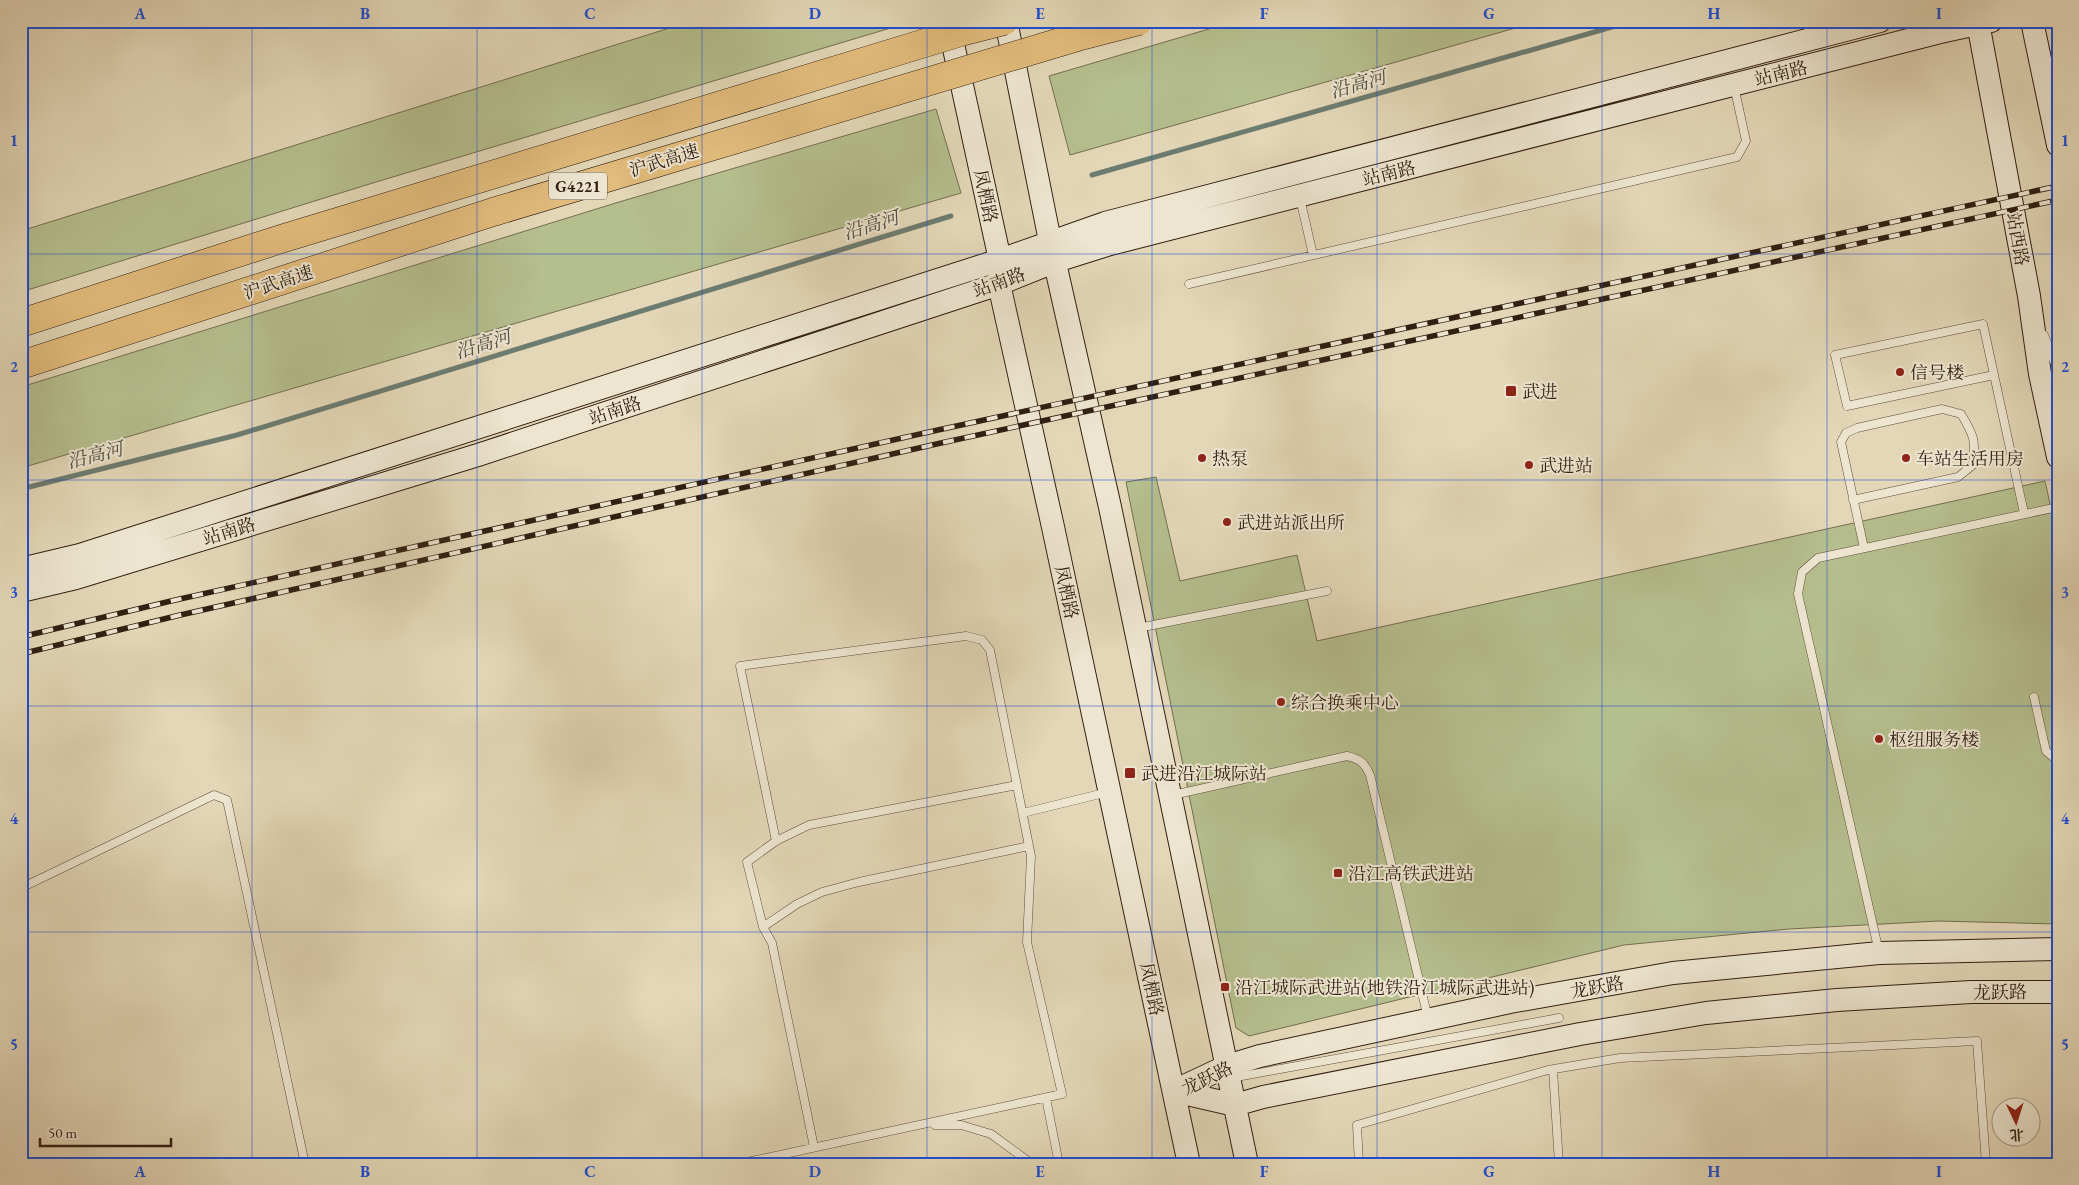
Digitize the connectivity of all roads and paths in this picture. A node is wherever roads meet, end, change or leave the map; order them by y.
1 (948, 21) edge
2 (1005, 21) edge
3 (1138, 21) edge
4 (1880, 21) edge
5 (2032, 21) edge
6 (1983, 22) edge
7 (1734, 85) junction
8 (2058, 144) edge
9 (1299, 196) junction
10 (1053, 251) junction
11 (1313, 255) junction
12 (1000, 260) junction
13 (999, 284) junction
14 (1189, 284) dead end
15 (2029, 296) junction
16 (21, 323) edge
17 (21, 365) edge
18 (2058, 372) edge
19 (1994, 375) junction
20 (2058, 457) edge
21 (1853, 500) junction
22 (2058, 507) edge
23 (2024, 513) junction
24 (1864, 548) junction
25 (21, 568) edge
26 (21, 591) edge
27 (1327, 591) dead end
28 (1135, 629) junction
29 (2034, 698) dead end
30 (2058, 761) edge
31 (1017, 785) junction
32 (1110, 792) junction
33 (1169, 796) junction
34 (1022, 813) junction
35 (776, 841) junction
36 (1029, 846) junction
37 (21, 888) edge
38 (763, 927) junction
39 (2058, 949) edge
40 (1879, 953) junction
41 (2058, 992) edge
42 (1559, 1018) dead end
43 (1429, 1020) junction
44 (1554, 1070) junction
45 (1221, 1077) junction
46 (1174, 1091) junction
47 (1046, 1098) junction
48 (1234, 1105) junction
49 (922, 1124) junction
50 (814, 1148) junction
51 (305, 1164) edge
52 (738, 1164) edge
53 (1032, 1164) edge
54 (1059, 1164) edge
55 (1189, 1164) edge
56 (1247, 1164) edge
57 (1359, 1164) edge
58 (1559, 1164) edge
59 (1986, 1164) edge

1 - 12 street, 凤栖路
2 - 10 street
2 - 16 highway, 沪武高速 / G4221, bridge
3 - 17 highway, 沪武高速 / G4221, bridge
4 - 10 street, 站南路
5 - 8 street
6 - 7 street, 站南路
6 - 15 street, 站西路
7 - 9 street, 站南路
7 - 11 lane
9 - 10 street, 站南路
9 - 11 lane
10 - 12 street, 站南路
10 - 13 street, 站南路
10 - 28 street
11 - 14 lane
12 - 13 street, 凤栖路
12 - 25 street, 站南路
13 - 26 street, 站南路
13 - 32 street, 凤栖路
15 - 18 lane
15 - 20 street, 站西路
19 - 19 lane
19 - 23 lane
21 - 21 lane
21 - 24 lane
22 - 23 lane
23 - 24 lane
24 - 40 lane
27 - 28 lane
28 - 33 street
29 - 30 lane
31 - 34 lane
31 - 35 lane
31 - 35 lane
32 - 34 lane
32 - 46 street, 凤栖路
33 - 43 lane
33 - 45 street
34 - 36 lane
35 - 38 lane
36 - 38 lane
36 - 47 lane
37 - 51 lane
38 - 50 lane
39 - 40 street, 龙跃路
40 - 43 street, 龙跃路
41 - 48 street, 龙跃路
42 - 45 lane
43 - 45 street, 龙跃路
44 - 57 lane
44 - 58 lane
44 - 59 lane
45 - 46 street, 龙跃路
45 - 48 street
46 - 48 street, 龙跃路
46 - 55 street, 凤栖路
47 - 49 lane
47 - 54 lane
48 - 56 street
49 - 50 lane
49 - 53 lane
50 - 52 lane

